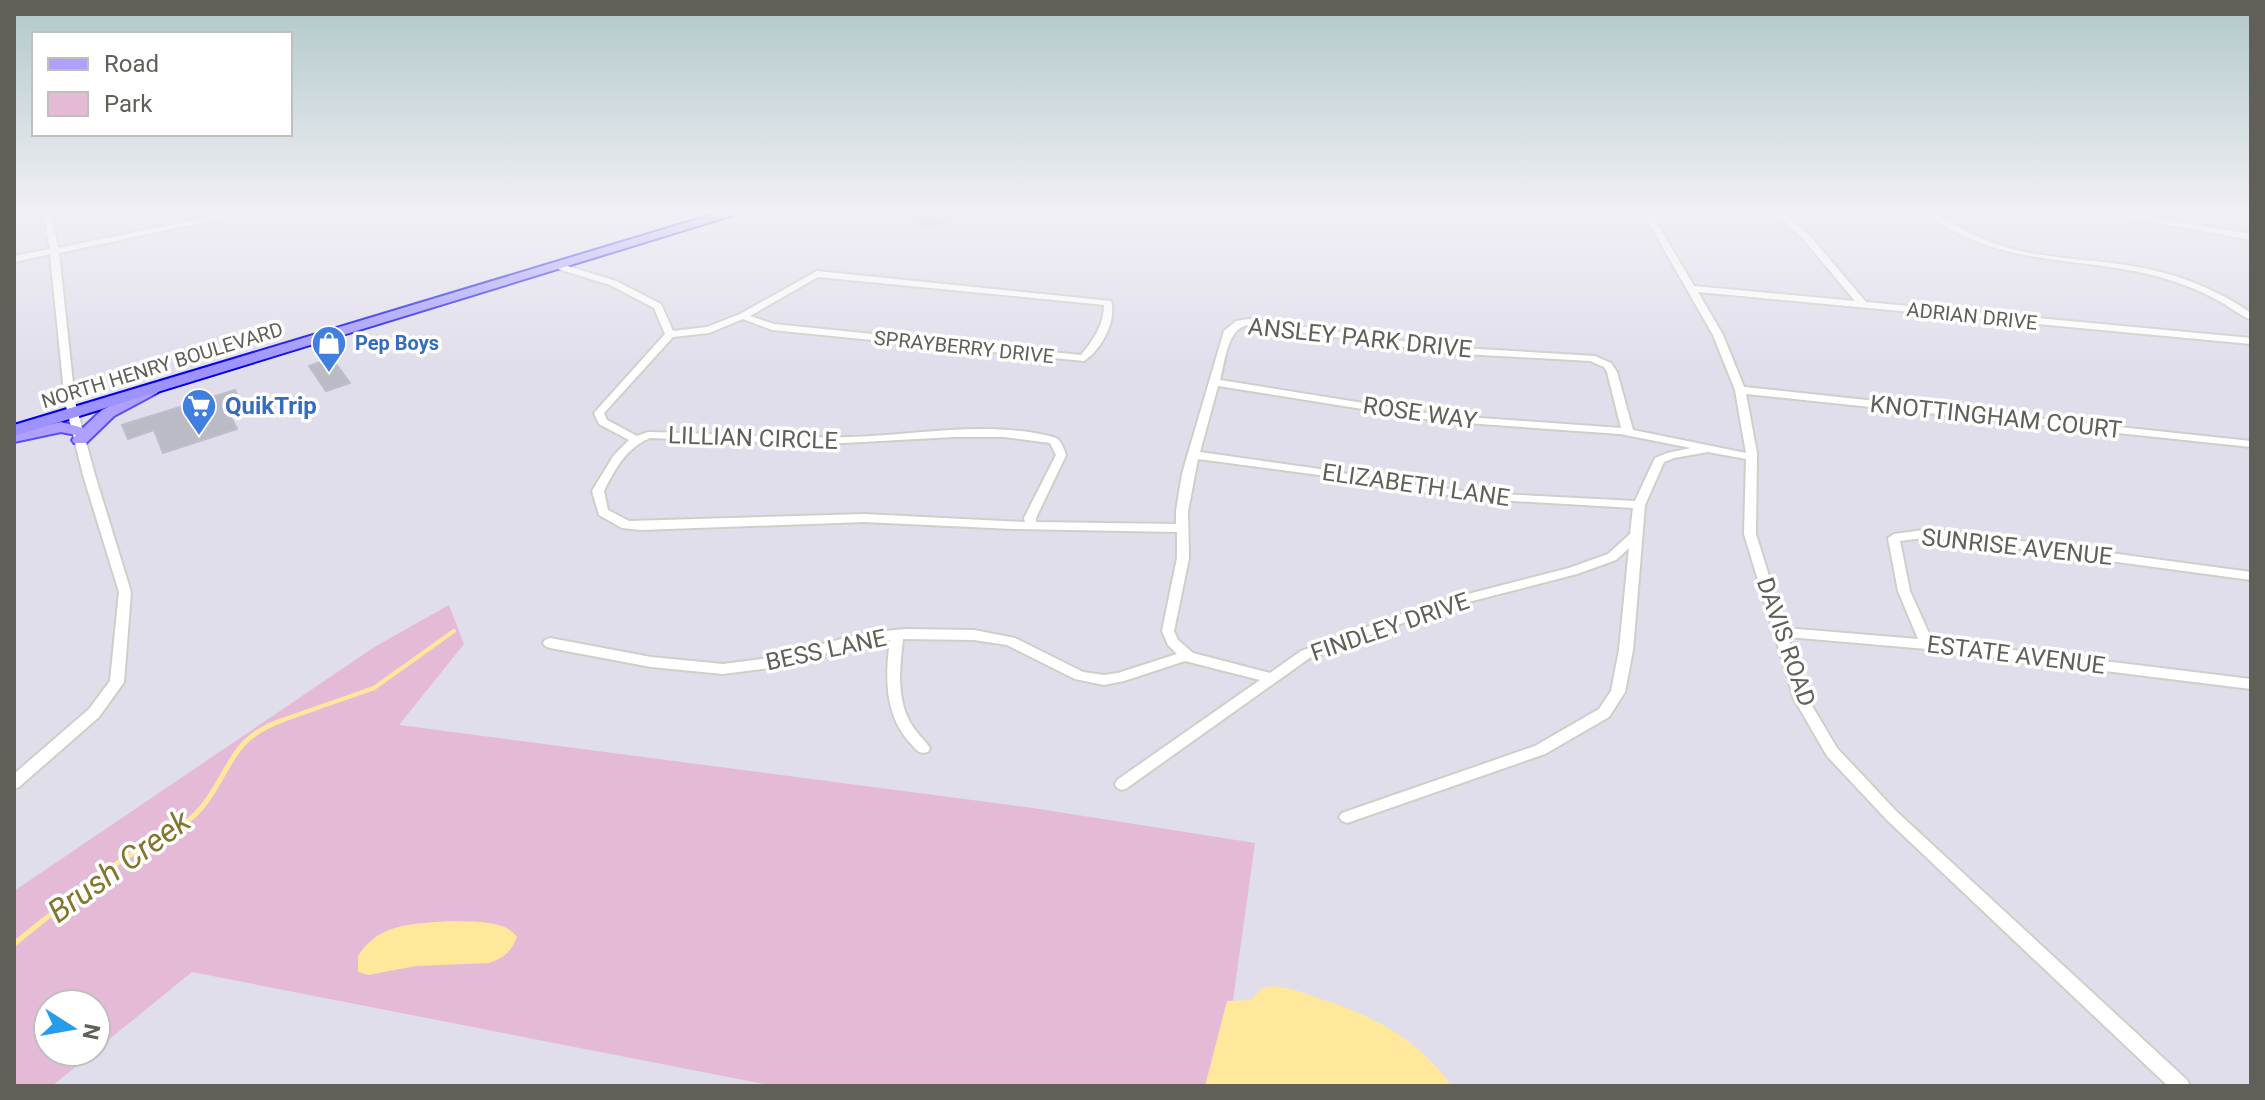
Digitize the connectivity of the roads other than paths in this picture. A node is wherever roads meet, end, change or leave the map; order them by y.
1 (56, 264) edge
2 (564, 264) edge
3 (1678, 264) edge
4 (1829, 264) edge
5 (2095, 264) edge
6 (558, 266) junction
7 (1693, 289) junction
8 (1864, 306) junction
9 (743, 316) junction
10 (2251, 317) edge
11 (670, 334) junction
12 (2251, 341) edge
13 (1214, 382) junction
14 (161, 386) junction
15 (1740, 390) junction
16 (72, 413) junction
17 (1628, 433) junction
18 (14, 434) edge
19 (78, 435) junction
20 (635, 439) junction
21 (2251, 444) edge
22 (1710, 448) junction
23 (1194, 455) junction
24 (1752, 457) junction
25 (1639, 505) junction
26 (1031, 525) junction
27 (1183, 528) junction
28 (1637, 535) junction
29 (2251, 576) edge
30 (1780, 632) junction
31 (897, 635) junction
32 (550, 643) dead end
33 (1927, 644) junction
34 (1187, 655) junction
35 (1272, 678) junction
36 (2251, 684) edge
37 (923, 748) dead end
38 (14, 783) edge
39 (1122, 784) dead end
40 (1347, 817) dead end
41 (2181, 1086) edge

1 - 16 street
2 - 6 highway, NORTH HENRY BOULEVARD
3 - 7 street, DAVIS ROAD
4 - 8 street
5 - 10 street
6 - 11 street
6 - 14 highway, NORTH HENRY BOULEVARD
7 - 8 street, ADRIAN DRIVE
7 - 15 street, DAVIS ROAD
8 - 12 street, ADRIAN DRIVE
9 - 9 street, SPRAYBERRY DRIVE
9 - 11 street, SPRAYBERRY DRIVE
11 - 20 street
13 - 17 street, ROSE WAY
13 - 17 street, ANSLEY PARK DRIVE
13 - 23 street, ANSLEY PARK DRIVE
14 - 16 highway, NORTH HENRY BOULEVARD
14 - 19 main road
15 - 21 street, KNOTTINGHAM COURT
15 - 24 street, DAVIS ROAD
16 - 18 highway, NORTH HENRY BOULEVARD
16 - 19 street
17 - 22 street, ROSE WAY
18 - 19 main road
19 - 38 street
20 - 26 street, LILLIAN CIRCLE
20 - 26 street, LILLIAN CIRCLE
22 - 24 street, ROSE WAY
22 - 25 street
23 - 25 street, ELIZABETH LANE
23 - 27 street, ANSLEY PARK DRIVE
24 - 30 street, DAVIS ROAD
25 - 28 street
26 - 27 street, LILLIAN CIRCLE
27 - 34 street, ANSLEY PARK DRIVE
28 - 35 street, FINDLEY DRIVE
28 - 40 street
29 - 33 street, SUNRISE AVENUE
30 - 33 street, ESTATE AVENUE
30 - 41 street, DAVIS ROAD
31 - 32 street, BESS LANE
31 - 34 street, BESS LANE
31 - 37 street
33 - 36 street, ESTATE AVENUE
34 - 35 street
35 - 39 street, FINDLEY DRIVE

